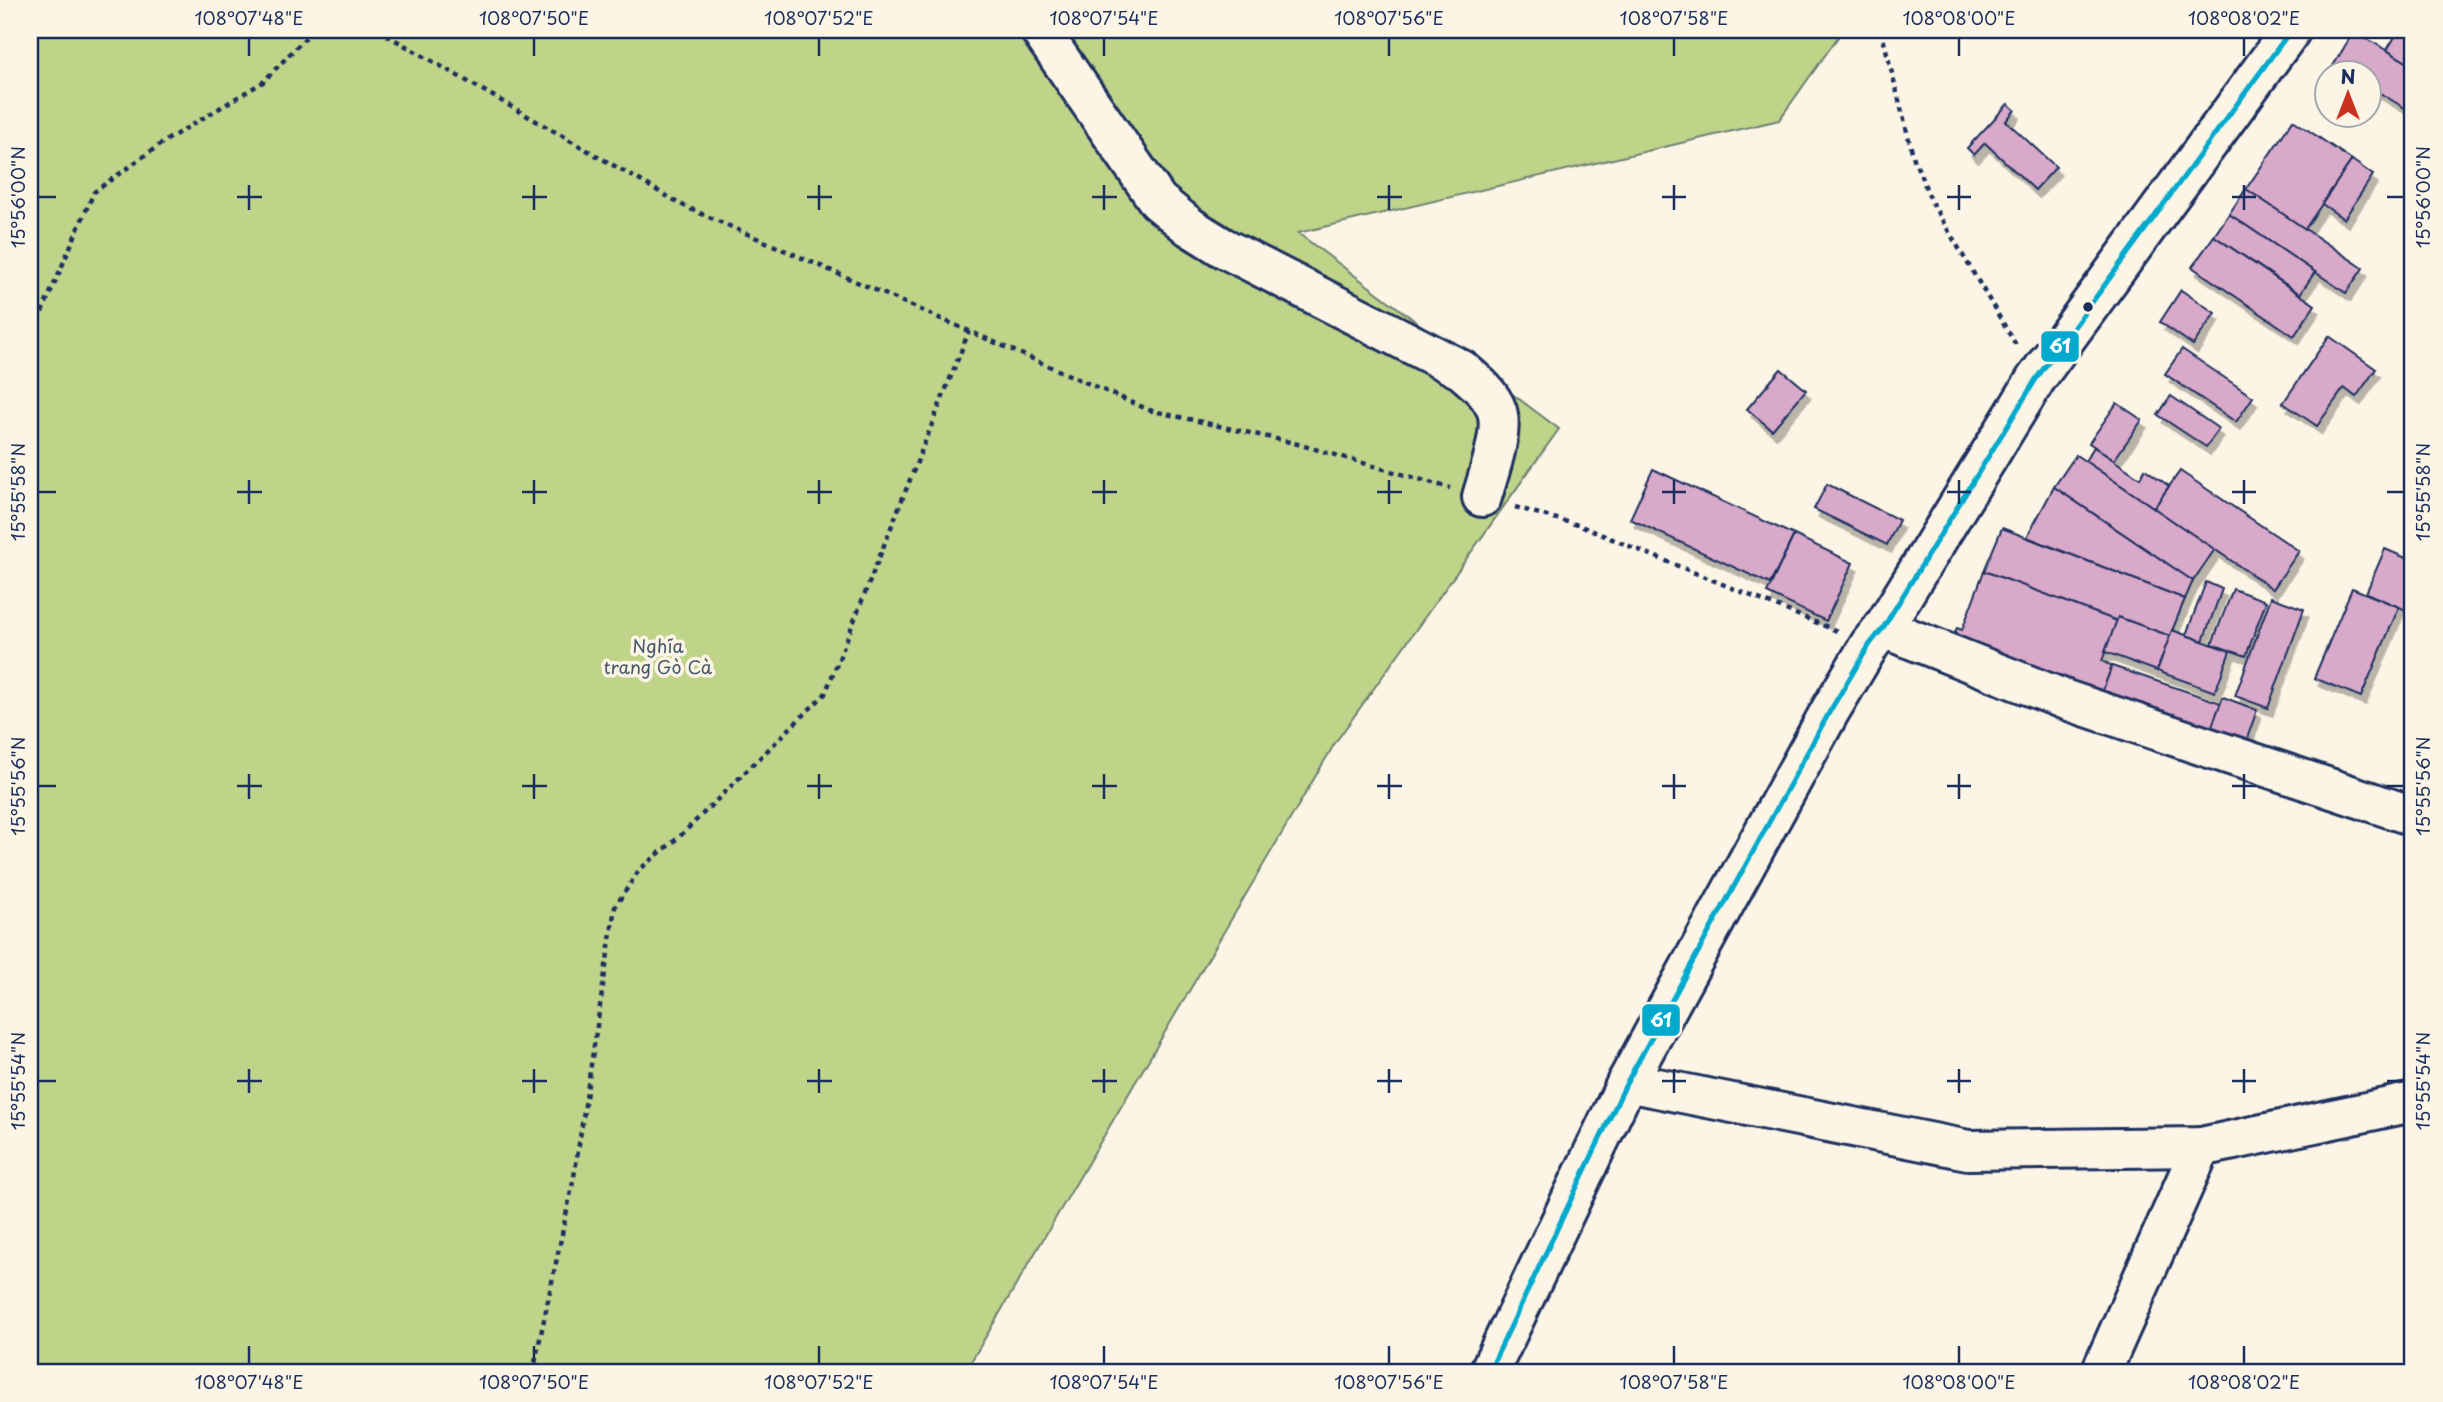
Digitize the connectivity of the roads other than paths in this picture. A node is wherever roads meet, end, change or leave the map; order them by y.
1 (1040, 30) edge
2 (2291, 30) edge
3 (1482, 497) road end
4 (1876, 636) junction
5 (2413, 816) edge
6 (1627, 1082) junction
7 (2413, 1102) edge
8 (2201, 1147) junction
9 (1489, 1372) edge
10 (2101, 1372) edge

1 - 3 main road
2 - 4 main road
4 - 5 main road
4 - 6 main road
6 - 8 main road
6 - 9 main road
7 - 8 main road
8 - 10 main road

